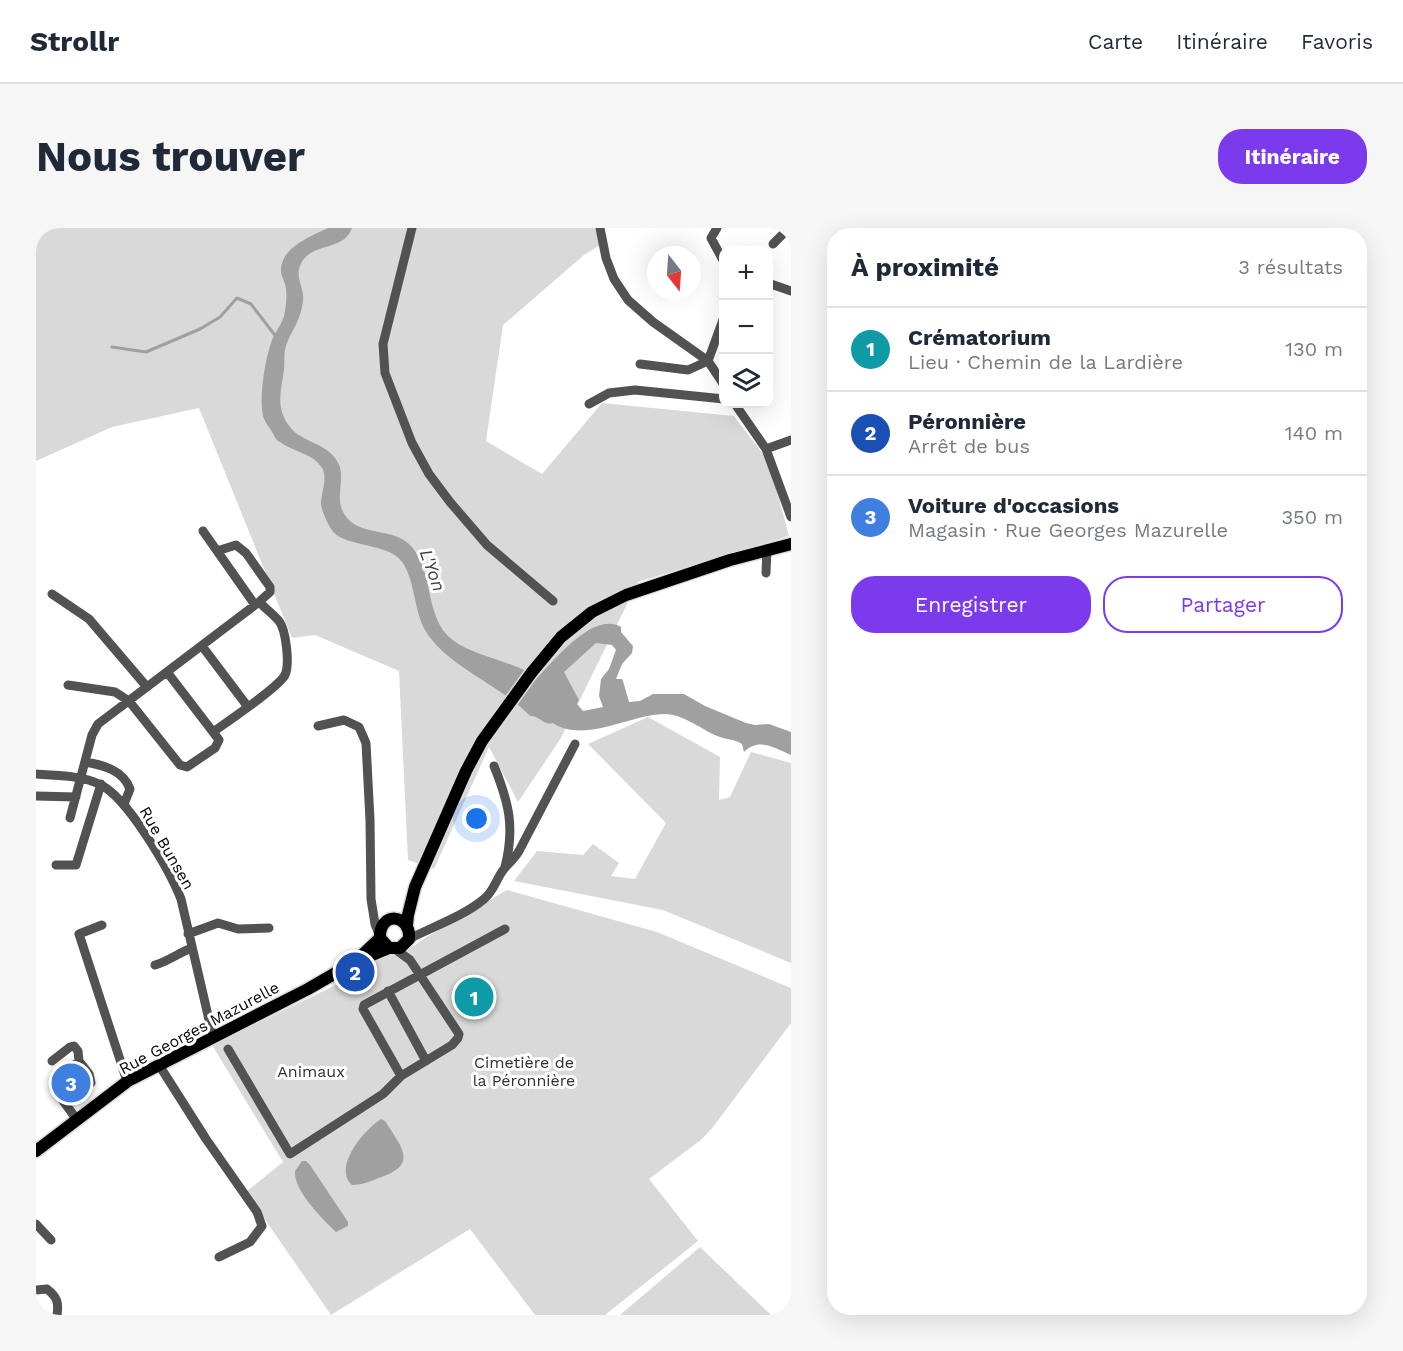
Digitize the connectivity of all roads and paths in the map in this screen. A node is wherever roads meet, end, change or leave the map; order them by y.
1 (412, 228) edge
2 (600, 228) edge
3 (706, 228) edge
4 (717, 228) edge
5 (789, 228) edge
6 (711, 238) junction
7 (773, 244) dead end
8 (719, 254) edge
9 (773, 285) edge
10 (791, 291) edge
11 (719, 328) edge
12 (708, 361) junction
13 (640, 364) dead end
14 (719, 379) edge
15 (719, 399) edge
16 (589, 404) dead end
17 (738, 408) edge
18 (791, 440) edge
19 (766, 449) junction
20 (791, 517) edge
21 (202, 531) dead end
22 (791, 544) edge
23 (767, 549) junction
24 (217, 551) junction
25 (766, 573) dead end
26 (52, 594) dead end
27 (554, 601) dead end
28 (257, 604) junction
29 (202, 646) junction
30 (167, 672) junction
31 (68, 685) dead end
32 (147, 687) junction
33 (129, 701) junction
34 (248, 706) junction
35 (318, 726) dead end
36 (213, 732) junction
37 (575, 744) dead end
38 (85, 762) junction
39 (494, 766) dead end
40 (36, 774) edge
41 (82, 778) junction
42 (101, 784) junction
43 (36, 796) edge
44 (75, 797) junction
45 (124, 804) junction
46 (70, 818) dead end
47 (56, 865) dead end
48 (505, 867) junction
49 (416, 887) junction
50 (372, 912) junction
51 (391, 919) junction
52 (102, 925) dead end
53 (269, 928) dead end
54 (505, 929) dead end
55 (188, 934) junction
56 (380, 936) junction
57 (402, 939) junction
58 (192, 948) junction
59 (353, 963) junction
60 (155, 965) dead end
61 (420, 974) junction
62 (388, 991) junction
63 (213, 1037) junction
64 (228, 1049) dead end
65 (426, 1060) junction
66 (52, 1061) dead end
67 (79, 1061) junction
68 (159, 1065) junction
69 (401, 1076) junction
70 (128, 1082) junction
71 (73, 1098) dead end
72 (76, 1120) junction
73 (36, 1151) edge
74 (36, 1224) edge
75 (51, 1240) dead end
76 (219, 1257) dead end
77 (36, 1290) edge
78 (57, 1315) edge

1 - 27 street
2 - 12 street
3 - 6 street
4 - 6 street
5 - 7 street
6 - 8 street
9 - 10 street
11 - 12 street
12 - 13 street
12 - 14 street
15 - 16 street
17 - 19 street
18 - 19 street
19 - 20 street
21 - 24 street
22 - 23 main road
23 - 25 street
23 - 49 main road
24 - 28 street
24 - 28 street
26 - 32 street
28 - 29 street
28 - 34 street
29 - 30 street
29 - 34 street
30 - 32 street
30 - 36 street
31 - 33 street
32 - 33 street
33 - 36 street
33 - 38 street
34 - 36 street
35 - 50 street
37 - 48 street
38 - 41 street
38 - 45 street
39 - 48 street
40 - 41 street, Rue Bunsen
41 - 42 street, Rue Bunsen
41 - 44 street
42 - 45 street, Rue Bunsen
42 - 47 street
43 - 44 street
44 - 46 street
45 - 55 street, Rue Bunsen
48 - 57 street
49 - 51 main road
49 - 57 main road
50 - 51 street
50 - 56 street
51 - 56 main road
51 - 57 main road
52 - 70 street
53 - 55 street
54 - 61 street
55 - 58 street, Rue Bunsen
56 - 57 main road
56 - 59 main road
57 - 59 main road
57 - 61 street
58 - 60 street
58 - 63 street, Rue Bunsen
59 - 63 main road, Rue Georges Mazurelle
61 - 62 street
61 - 65 street
62 - 65 street
62 - 69 street
63 - 68 main road, Rue Georges Mazurelle
64 - 69 street
65 - 69 street
66 - 67 street
67 - 71 street
67 - 72 street
68 - 70 main road, Rue Georges Mazurelle
68 - 76 street
70 - 72 main road, Rue Georges Mazurelle
72 - 73 main road, Rue Georges Mazurelle
74 - 75 street
77 - 78 street

